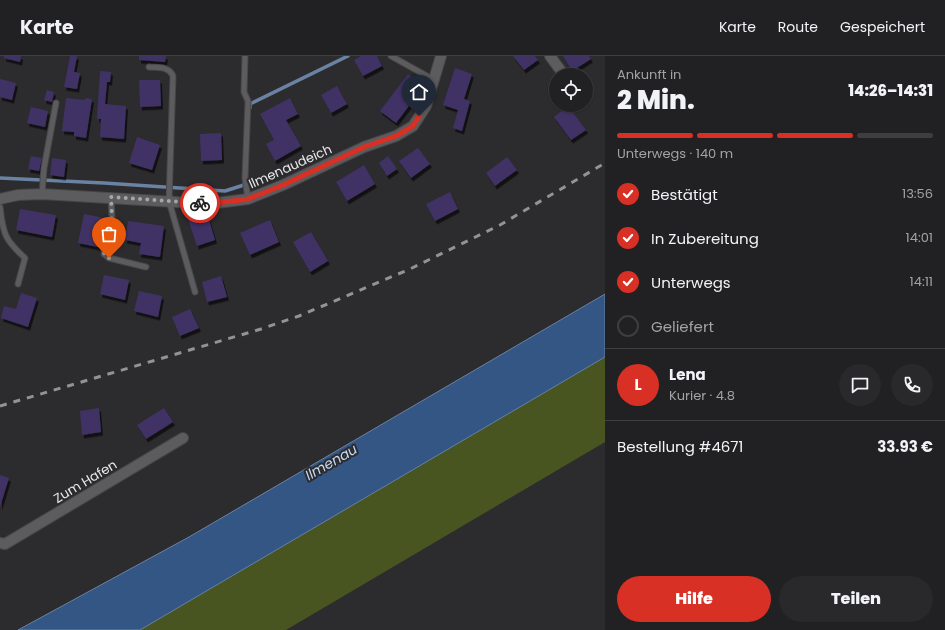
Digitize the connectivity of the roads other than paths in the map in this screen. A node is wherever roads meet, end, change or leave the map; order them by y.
1 (246, 56) edge
2 (391, 56) edge
3 (441, 56) edge
4 (550, 56) edge
5 (148, 67) dead end
6 (559, 68) edge
7 (434, 80) junction
8 (56, 103) dead end
9 (42, 194) junction
10 (248, 194) junction
11 (111, 197) junction
12 (0, 199) edge
13 (169, 201) junction
14 (0, 207) edge
15 (146, 266) dead end
16 (18, 284) dead end
17 (195, 292) dead end
18 (183, 438) dead end
19 (0, 543) edge

1 - 10 lane
2 - 7 lane
3 - 7 street, Ilmenaudeich
4 - 6 street
5 - 13 lane
7 - 10 street, Ilmenaudeich
8 - 9 lane
9 - 11 street, Ilmenaudeich
9 - 12 street, Ilmenaudeich
10 - 13 street, Ilmenaudeich
11 - 13 street, Ilmenaudeich
11 - 15 lane
13 - 17 lane
14 - 16 lane
18 - 19 street, Zum Hafen

